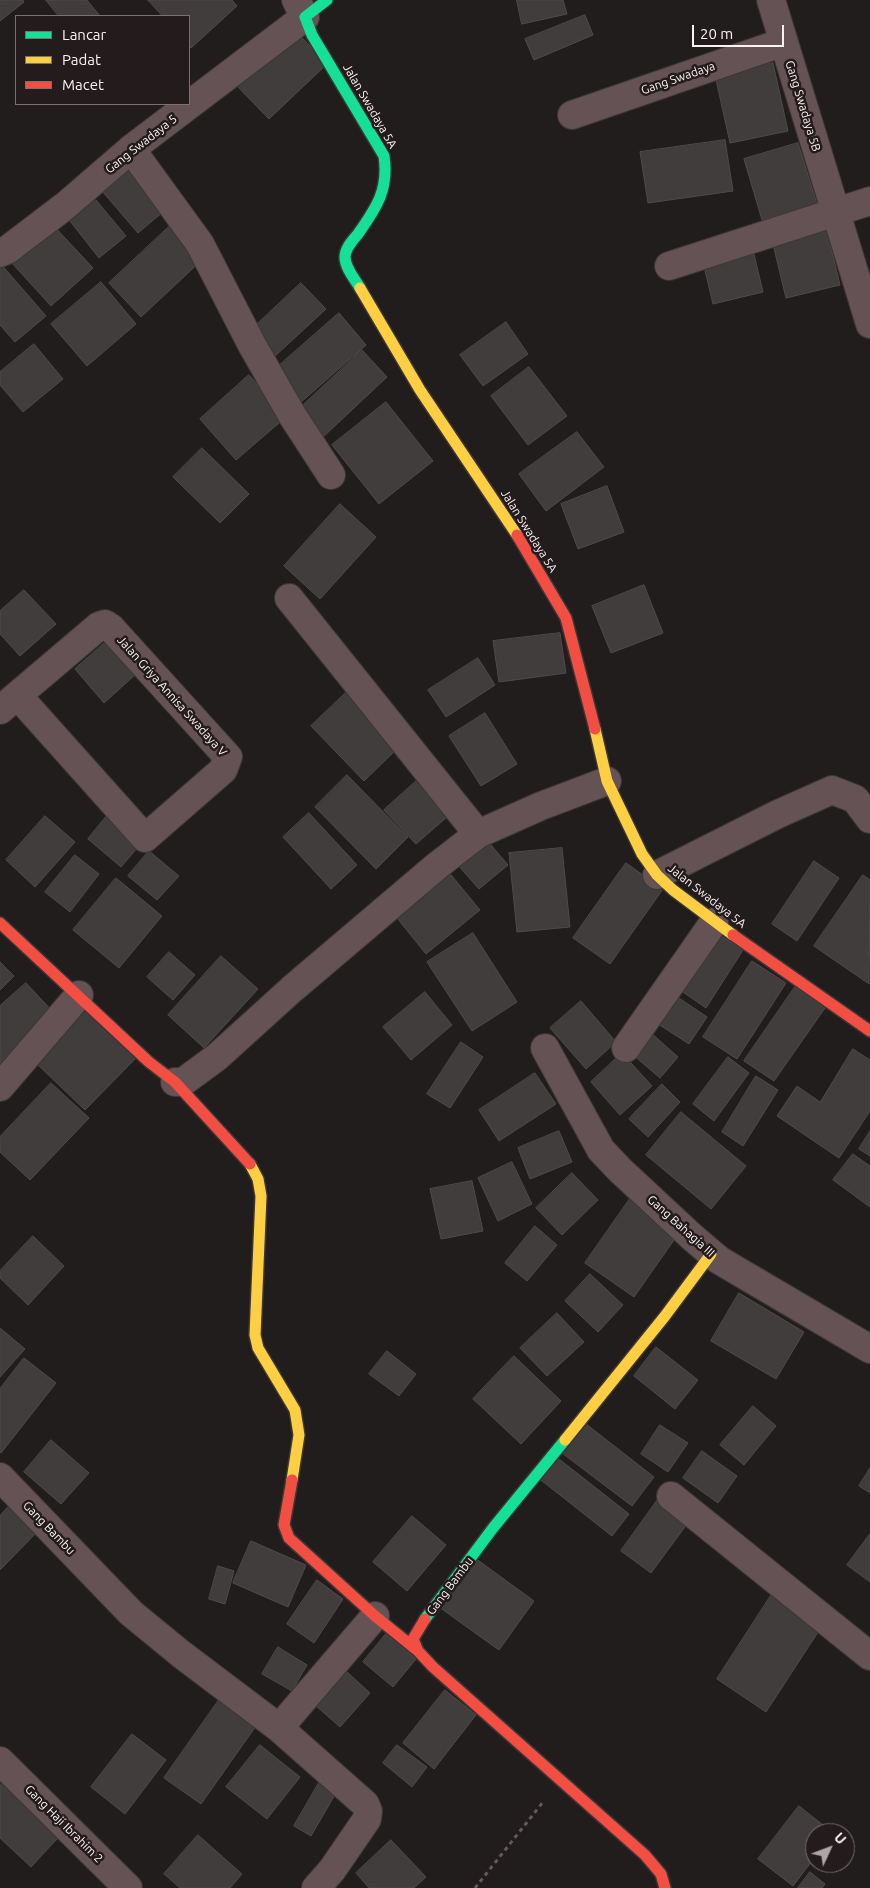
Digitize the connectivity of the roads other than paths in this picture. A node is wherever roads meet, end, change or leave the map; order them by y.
1 (327, 0) edge
2 (771, 0) edge
3 (301, 8) edge
4 (784, 42) junction
5 (190, 100) edge
6 (184, 105) edge
7 (572, 115) dead end
8 (131, 149) junction
9 (870, 201) edge
10 (836, 212) junction
11 (0, 253) edge
12 (669, 266) dead end
13 (870, 324) edge
14 (331, 475) dead end
15 (289, 598) dead end
16 (9, 703) edge
17 (606, 781) junction
18 (870, 818) edge
19 (478, 834) junction
20 (657, 875) junction
21 (714, 922) junction
22 (0, 923) edge
23 (80, 995) junction
24 (870, 1030) edge
25 (545, 1048) dead end
26 (626, 1048) dead end
27 (175, 1082) junction
28 (0, 1087) edge
29 (712, 1254) junction
30 (870, 1349) edge
31 (0, 1477) edge
32 (670, 1496) dead end
33 (375, 1616) junction
34 (418, 1651) junction
35 (870, 1656) edge
36 (279, 1728) junction
37 (0, 1761) edge
38 (128, 1888) edge
39 (316, 1888) edge
40 (665, 1888) edge

1 - 3 street
2 - 4 street, Gang Swadaya 5B
3 - 5 street, Gang Swadaya 5
3 - 17 street, Jalan Swadaya 5A
4 - 7 street, Gang Swadaya
4 - 10 street, Gang Swadaya 5B
6 - 8 street, Gang Swadaya 5
8 - 11 street, Gang Swadaya 5
8 - 14 street
9 - 10 street
10 - 12 street
10 - 13 street, Gang Swadaya 5B
15 - 19 street
16 - 16 street, Jalan Griya Annisa Swadaya V
17 - 19 street
17 - 20 street, Jalan Swadaya 5A
18 - 20 street
19 - 27 street
20 - 21 street, Jalan Swadaya 5A
21 - 24 street, Jalan Swadaya 5A
21 - 26 street
22 - 23 street
23 - 27 street
23 - 28 street
25 - 29 street, Gang Bahagia III
27 - 33 street
29 - 30 street, Gang Bahagia III
29 - 34 street, Gang Bambu
31 - 36 street, Gang Bambu
32 - 35 street
33 - 34 street
33 - 36 street
34 - 40 street
36 - 39 street, Gang Bambu
37 - 38 street, Gang Haji Ibrahim 2

